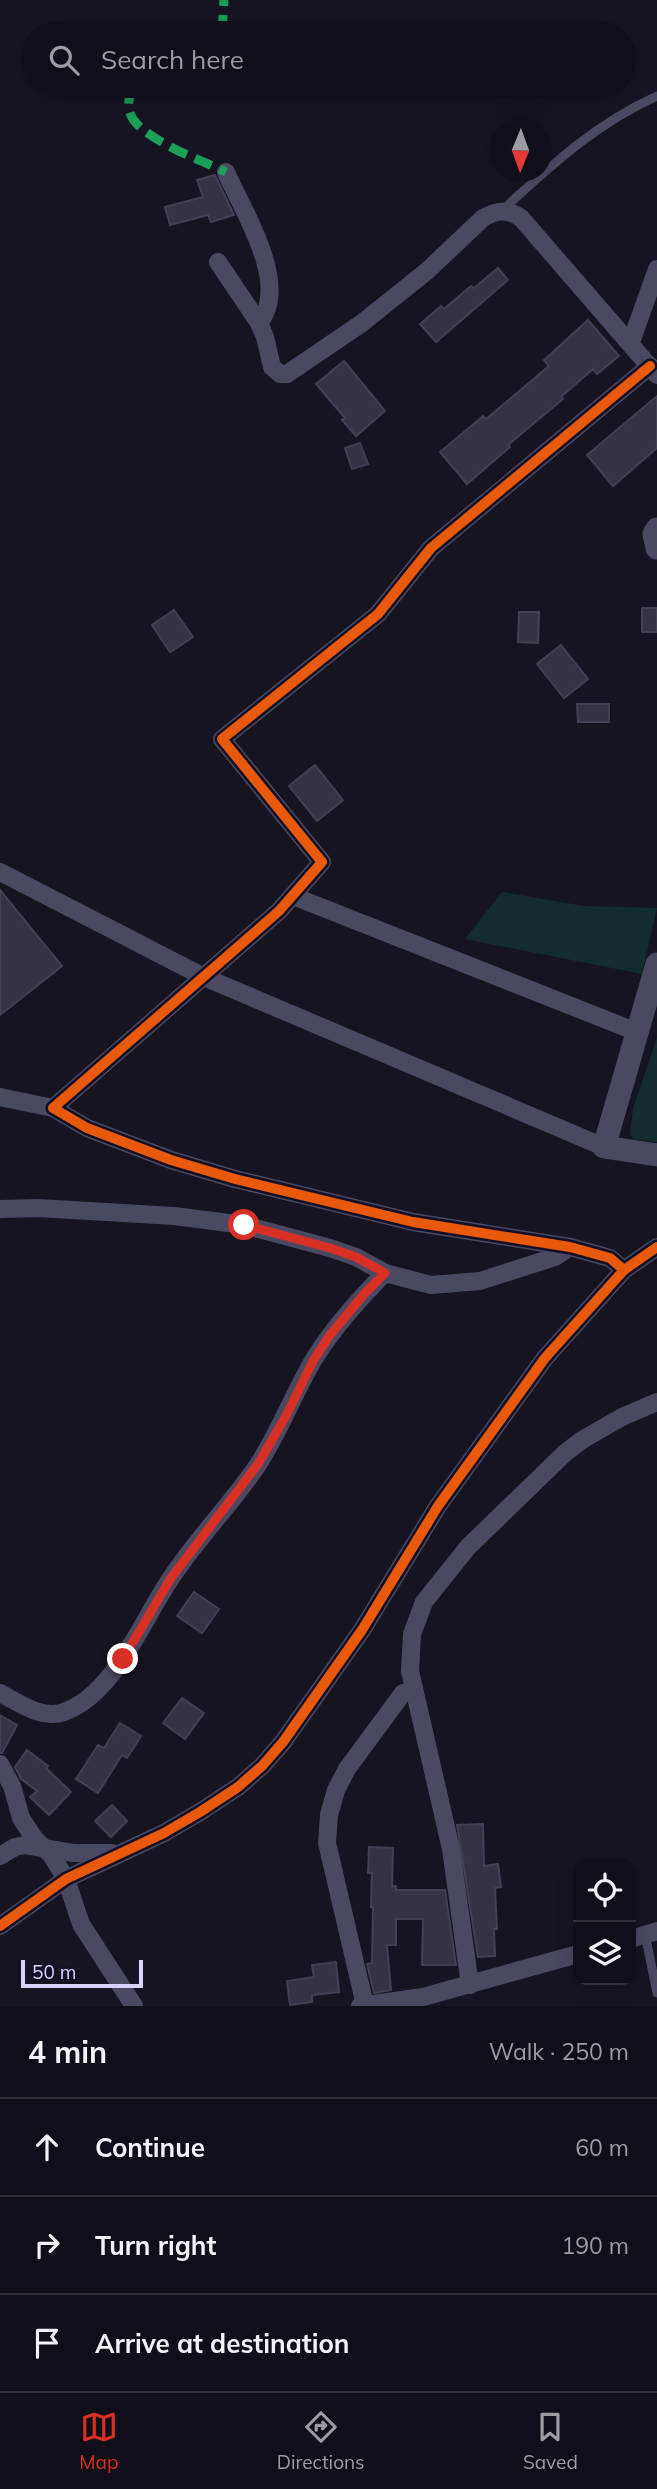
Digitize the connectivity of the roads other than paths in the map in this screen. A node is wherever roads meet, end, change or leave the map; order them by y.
1 (657, 96) edge
2 (226, 172) dead end
3 (506, 211) junction
4 (218, 262) dead end
5 (657, 269) edge
6 (259, 323) junction
7 (631, 342) junction
8 (654, 371) edge
9 (657, 529) edge
10 (657, 548) edge
11 (0, 872) edge
12 (293, 896) junction
13 (657, 964) edge
14 (204, 976) junction
15 (636, 1032) junction
16 (0, 1097) edge
17 (52, 1108) junction
18 (604, 1147) junction
19 (657, 1155) edge
20 (0, 1209) edge
21 (570, 1247) junction
22 (657, 1247) edge
23 (624, 1270) junction
24 (385, 1273) junction
25 (657, 1402) edge
26 (413, 1690) junction
27 (0, 1693) edge
28 (0, 1764) edge
29 (45, 1849) junction
30 (123, 1853) junction
31 (0, 1856) edge
32 (65, 1879) junction
33 (0, 1926) edge
34 (644, 1935) edge
35 (573, 1955) edge
36 (470, 1985) junction
37 (657, 1993) edge
38 (365, 2005) edge
39 (134, 2006) edge
40 (360, 2006) edge

1 - 3 lane
2 - 6 street
3 - 6 street
3 - 7 street
4 - 6 street
5 - 7 street
7 - 8 street
8 - 12 street
9 - 10 street
11 - 14 street
12 - 14 street
12 - 15 street
13 - 15 street
14 - 17 street
14 - 18 street
15 - 18 street
16 - 17 street
17 - 21 street
18 - 19 street
20 - 24 street
21 - 23 street
21 - 24 street
22 - 23 street
23 - 30 street
24 - 27 street
25 - 26 street
26 - 36 street
26 - 38 street
28 - 29 street
29 - 30 street
29 - 31 street
29 - 32 street
30 - 32 street
32 - 33 street
32 - 39 street
34 - 37 lane
35 - 36 street
36 - 38 street
38 - 40 street

